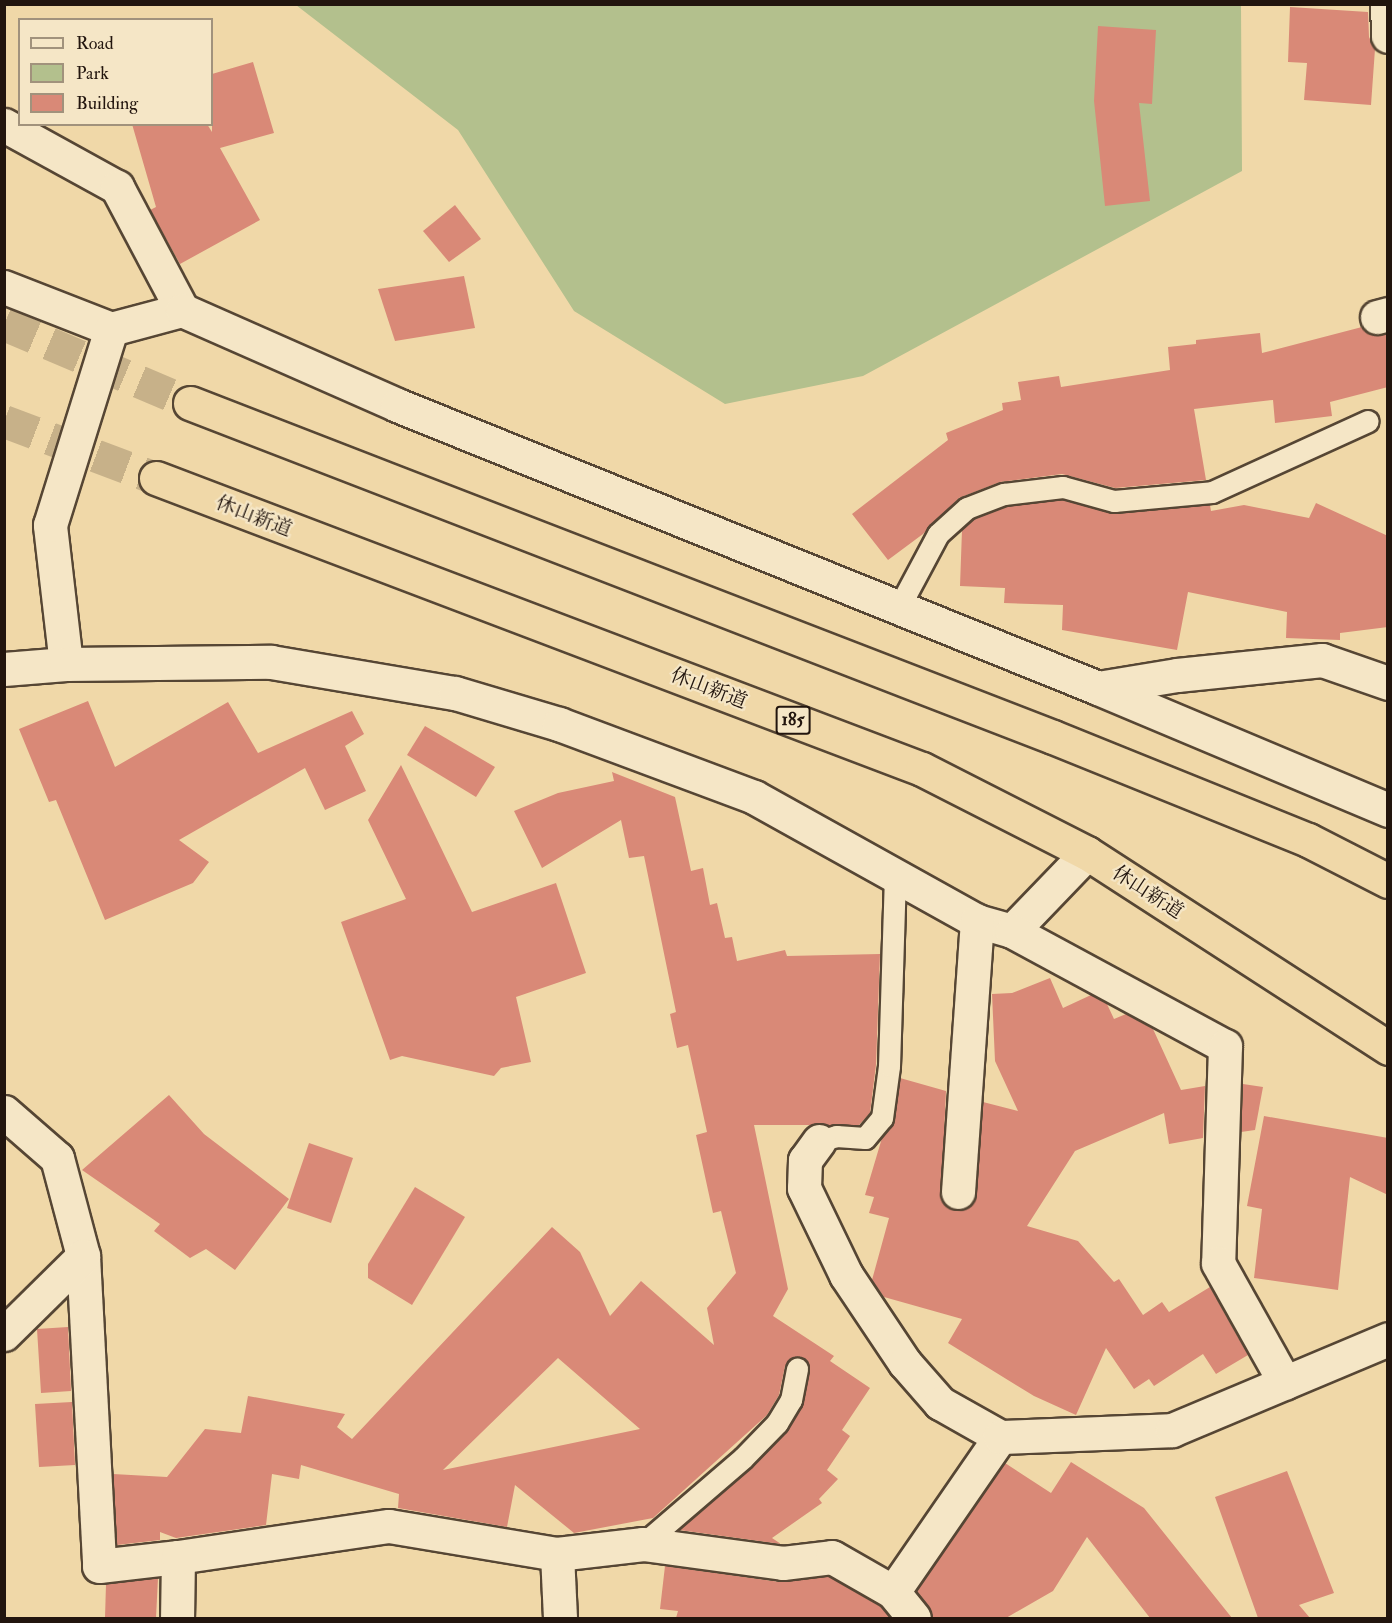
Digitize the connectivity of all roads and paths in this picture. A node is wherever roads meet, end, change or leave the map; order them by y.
1 (1387, 4) edge
2 (1388, 36) edge
3 (4, 125) edge
4 (4, 287) edge
5 (182, 310) junction
6 (111, 329) junction
7 (190, 403) tunnel mouth
8 (1368, 421) dead end
9 (156, 478) tunnel mouth
10 (898, 609) junction
11 (66, 664) junction
12 (4, 669) edge
13 (1388, 683) edge
14 (1098, 688) junction
15 (1388, 810) edge
16 (1088, 853) junction
17 (895, 875) junction
18 (1388, 881) edge
19 (977, 921) junction
20 (1012, 931) junction
21 (1388, 1048) edge
22 (4, 1112) edge
23 (819, 1141) joint
24 (958, 1192) dead end
25 (84, 1256) junction
26 (4, 1334) edge
27 (1388, 1339) edge
28 (797, 1369) dead end
29 (1285, 1383) junction
30 (1000, 1437) junction
31 (643, 1544) junction
32 (557, 1554) junction
33 (178, 1557) junction
34 (892, 1592) junction
35 (177, 1618) edge
36 (560, 1618) edge
37 (914, 1618) edge

1 - 2 street
3 - 5 street
4 - 6 street
5 - 6 street
5 - 10 street
6 - 11 street
7 - 18 highway
8 - 10 lane
9 - 16 highway, 休山新道 / 185
10 - 14 street
11 - 12 street
11 - 17 street
13 - 14 street
14 - 15 street
16 - 20 street
16 - 21 highway, 休山新道 / 185
17 - 19 street
17 - 23 lane
19 - 20 street
19 - 24 street
20 - 29 street
22 - 25 street
23 - 30 street
25 - 26 street
25 - 33 street
27 - 29 street
28 - 31 lane
29 - 30 street
30 - 34 street
31 - 32 street
31 - 34 street
32 - 33 street
32 - 36 street
33 - 35 street
34 - 37 street

